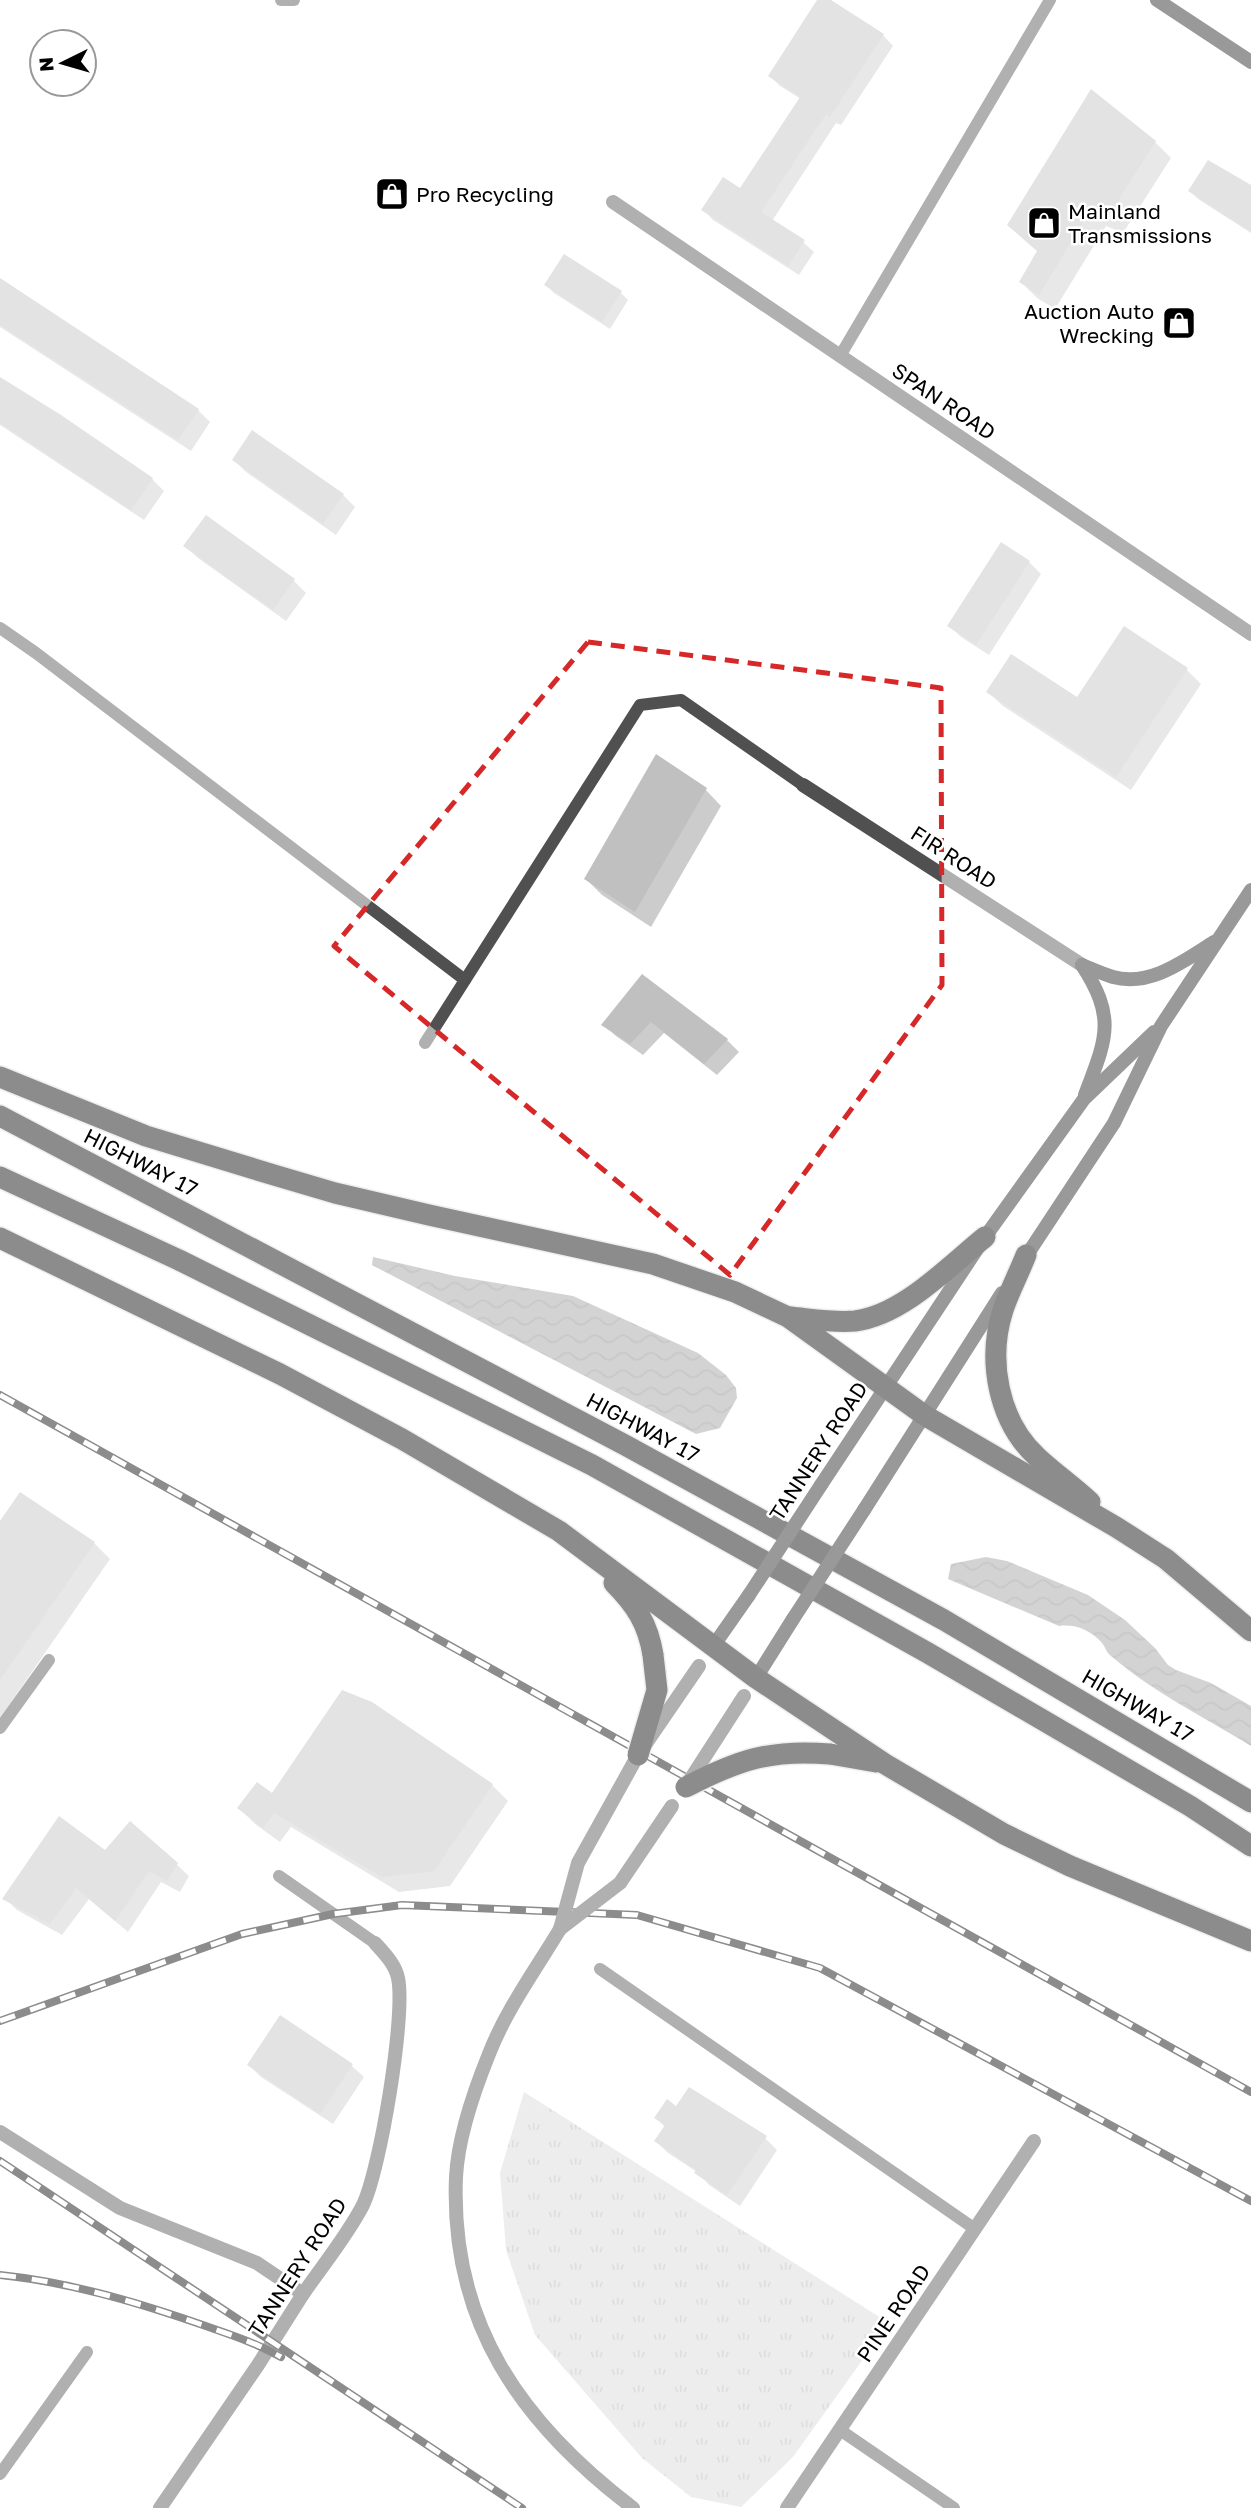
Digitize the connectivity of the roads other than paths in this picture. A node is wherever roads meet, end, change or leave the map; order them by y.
1 (281, 0) edge
2 (294, 0) edge
3 (1050, 0) edge
4 (1157, 0) edge
5 (1251, 62) edge
6 (613, 202) dead end
7 (840, 356) junction
8 (0, 628) edge
9 (1251, 634) edge
10 (803, 785) joint
11 (1251, 890) edge
12 (1221, 938) junction
13 (1082, 965) junction
14 (465, 980) junction
15 (1161, 1026) junction
16 (425, 1043) dead end
17 (0, 1077) edge
18 (1084, 1099) junction
19 (0, 1116) edge
20 (0, 1177) edge
21 (985, 1237) junction
22 (0, 1238) edge
23 (1026, 1255) junction
24 (788, 1317) junction
25 (886, 1387) junction
26 (924, 1415) junction
27 (1116, 1527) junction
28 (559, 1531) junction
29 (1251, 1631) edge
30 (714, 1645) junction
31 (50, 1660) dead end
32 (756, 1678) junction
33 (0, 1728) edge
34 (638, 1755) junction
35 (885, 1764) junction
36 (685, 1787) junction
37 (1251, 1802) edge
38 (1251, 1846) edge
39 (279, 1875) dead end
40 (560, 1929) junction
41 (1251, 1941) edge
42 (375, 1942) joint
43 (600, 1969) dead end
44 (0, 2132) edge
45 (1034, 2141) dead end
46 (975, 2229) junction
47 (303, 2294) junction
48 (87, 2352) dead end
49 (840, 2430) junction
50 (0, 2474) edge
51 (632, 2507) edge
52 (160, 2508) edge
53 (787, 2508) edge
54 (954, 2508) edge

1 - 2 lane
3 - 7 lane
4 - 5 main road
6 - 7 street, SPAN ROAD
7 - 9 street, SPAN ROAD
8 - 14 lane
10 - 13 street, FIR ROAD
10 - 14 lane
11 - 12 main road, TANNERY ROAD
12 - 13 main road
12 - 15 main road, TANNERY ROAD
13 - 18 main road
14 - 16 lane
15 - 18 main road, TANNERY ROAD
15 - 23 main road, TANNERY ROAD
17 - 24 highway
18 - 21 main road, TANNERY ROAD
19 - 37 highway, HIGHWAY 17
20 - 38 highway
21 - 24 highway
21 - 25 main road, TANNERY ROAD
22 - 28 highway
23 - 26 main road, TANNERY ROAD
23 - 27 highway
24 - 25 highway
25 - 26 highway
25 - 30 main road, TANNERY ROAD, bridge
26 - 27 highway
26 - 32 main road, TANNERY ROAD, bridge
27 - 29 highway
28 - 30 highway
28 - 34 highway, bridge
30 - 32 highway
30 - 34 street, TANNERY ROAD, bridge
31 - 33 lane
32 - 35 highway
32 - 36 street, TANNERY ROAD, bridge
34 - 40 street, TANNERY ROAD, bridge
35 - 36 highway, bridge
35 - 41 highway
36 - 40 street, TANNERY ROAD, bridge
39 - 42 lane
40 - 51 street, TANNERY ROAD
42 - 47 street, TANNERY ROAD
43 - 46 lane
44 - 47 street
45 - 46 street, PINE ROAD
46 - 49 street, PINE ROAD
47 - 52 street, TANNERY ROAD
48 - 50 lane
49 - 53 street, PINE ROAD
49 - 54 lane

